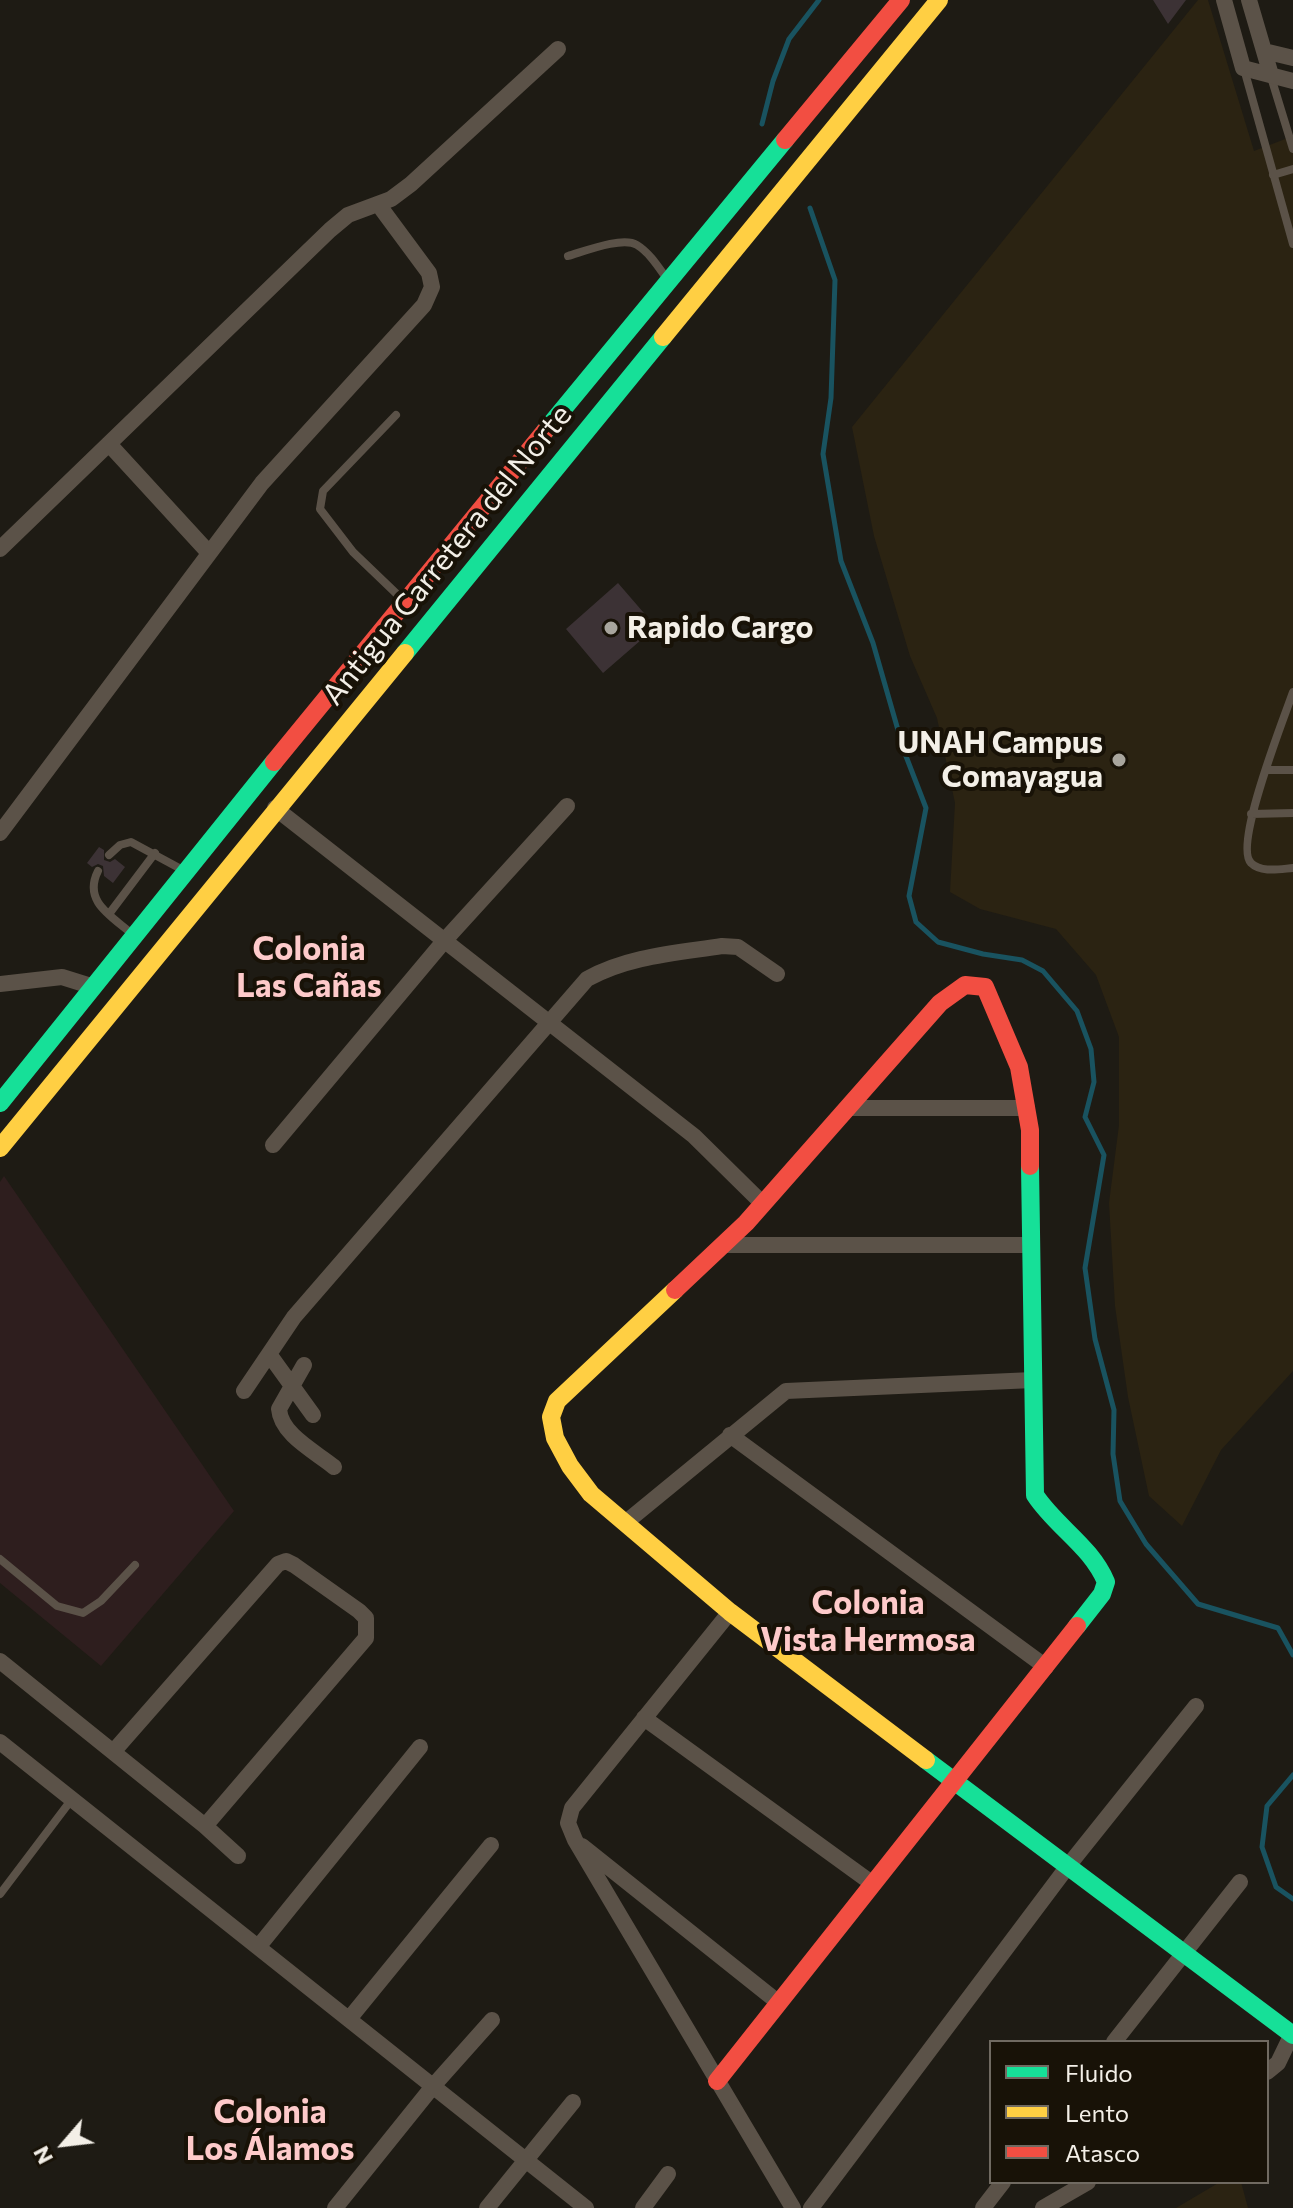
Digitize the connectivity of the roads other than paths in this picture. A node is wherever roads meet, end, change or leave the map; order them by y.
1 (901, 0) edge
2 (939, 0) edge
3 (1224, 0) edge
4 (1249, 0) edge
5 (558, 49) dead end
6 (1264, 51) junction
7 (1293, 58) edge
8 (1243, 68) junction
9 (1271, 75) junction
10 (1293, 81) edge
11 (1293, 149) edge
12 (1293, 169) edge
13 (1273, 175) junction
14 (378, 204) junction
15 (1293, 244) edge
16 (568, 256) dead end
17 (668, 280) junction
18 (396, 415) dead end
19 (109, 444) junction
20 (0, 549) edge
21 (209, 553) junction
22 (406, 602) junction
23 (1293, 692) edge
24 (1266, 770) junction
25 (1293, 770) edge
26 (567, 806) dead end
27 (275, 808) junction
28 (1293, 813) edge
29 (1251, 814) junction
30 (0, 833) edge
31 (155, 853) junction
32 (109, 855) dead end
33 (1293, 868) edge
34 (98, 871) dead end
35 (185, 871) junction
36 (109, 914) junction
37 (133, 935) junction
38 (445, 940) junction
39 (777, 974) dead end
40 (0, 984) edge
41 (94, 987) junction
42 (549, 1021) junction
43 (0, 1103) edge
44 (850, 1108) junction
45 (1027, 1108) junction
46 (273, 1145) dead end
47 (0, 1148) edge
48 (762, 1203) junction
49 (724, 1245) junction
50 (1031, 1245) junction
51 (269, 1354) junction
52 (304, 1365) dead end
53 (1033, 1380) junction
54 (293, 1385) junction
55 (244, 1391) dead end
56 (313, 1415) dead end
57 (730, 1435) junction
58 (334, 1467) dead end
59 (625, 1523) junction
60 (0, 1559) edge
61 (135, 1565) dead end
62 (730, 1612) junction
63 (0, 1661) edge
64 (1046, 1667) junction
65 (1196, 1706) dead end
66 (644, 1718) junction
67 (0, 1742) edge
68 (420, 1747) dead end
69 (113, 1752) junction
70 (955, 1781) junction
71 (72, 1799) junction
72 (205, 1826) junction
73 (575, 1840) junction
74 (491, 1845) dead end
75 (238, 1856) dead end
76 (1068, 1866) junction
77 (1240, 1882) dead end
78 (873, 1884) junction
79 (0, 1894) edge
80 (259, 1946) junction
81 (1184, 1953) junction
82 (779, 2003) junction
83 (349, 2019) junction
84 (492, 2020) dead end
85 (1292, 2034) edge
86 (1116, 2040) edge
87 (1269, 2070) edge
88 (717, 2081) junction
89 (434, 2085) junction
90 (573, 2102) dead end
91 (526, 2159) junction
92 (668, 2174) dead end
93 (1001, 2184) edge
94 (1085, 2184) edge
95 (335, 2208) edge
96 (487, 2208) edge
97 (586, 2208) edge
98 (643, 2208) edge
99 (793, 2208) edge
100 (811, 2208) edge
101 (983, 2208) edge
102 (1043, 2208) edge

1 - 17 main road, Antigua Carretera del Norte
2 - 27 main road, Antigua Carretera del Norte
3 - 8 street
4 - 6 street
5 - 14 street
6 - 7 street
6 - 9 street
8 - 9 street
8 - 13 lane
9 - 10 street
9 - 11 lane
12 - 13 lane
13 - 15 lane
14 - 19 street
14 - 21 street
16 - 17 lane
17 - 22 main road, Antigua Carretera del Norte
18 - 22 lane
19 - 20 street
19 - 21 street
21 - 30 street
22 - 35 main road, Antigua Carretera del Norte
23 - 24 lane
24 - 25 lane
24 - 29 lane
26 - 38 street
27 - 38 street
27 - 47 main road, Antigua Carretera del Norte
28 - 29 lane
29 - 33 lane
31 - 32 lane
31 - 35 lane
31 - 36 lane
34 - 36 lane
35 - 37 main road, Antigua Carretera del Norte
36 - 37 lane
37 - 41 main road, Antigua Carretera del Norte
38 - 42 street
38 - 46 street
39 - 42 street
40 - 41 street
41 - 43 main road, Antigua Carretera del Norte
42 - 48 street
42 - 51 street
44 - 45 street
44 - 45 main road
44 - 48 main road
45 - 50 main road
48 - 49 main road
49 - 50 street
49 - 59 main road
50 - 53 main road
51 - 54 street
51 - 55 street
52 - 54 street
53 - 57 street
53 - 64 main road
54 - 56 street
54 - 58 street
57 - 59 street
57 - 64 street
59 - 62 main road
60 - 61 lane
62 - 66 street
62 - 70 main road
63 - 69 street
64 - 70 main road
65 - 76 street
66 - 73 street
66 - 78 street
67 - 71 street
68 - 80 street
69 - 72 street
69 - 72 street
70 - 76 main road
70 - 78 main road
71 - 79 lane
71 - 80 street
72 - 75 street
73 - 82 street
73 - 88 street
74 - 83 street
76 - 81 main road
76 - 100 street
77 - 81 street
78 - 82 main road
80 - 83 street
81 - 85 main road
81 - 86 street
82 - 88 main road
83 - 89 street
84 - 89 street
85 - 87 street
88 - 99 street
89 - 91 street
89 - 95 street
90 - 91 street
91 - 96 street
91 - 97 street
92 - 98 street
93 - 101 street
94 - 102 street

